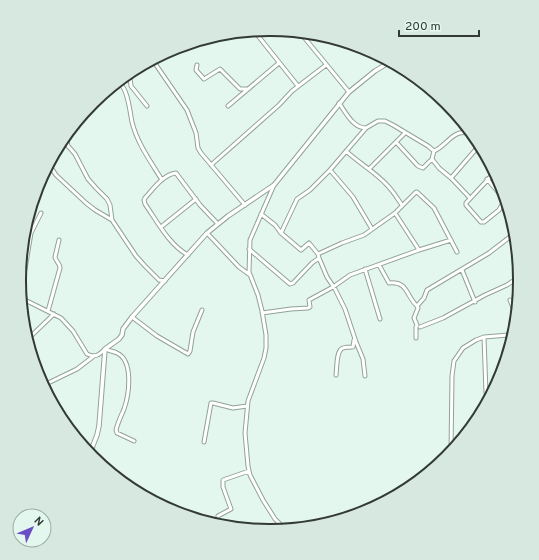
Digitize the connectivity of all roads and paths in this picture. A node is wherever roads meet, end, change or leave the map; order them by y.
1 (259, 37) edge
2 (306, 40) edge
3 (279, 63) junction
4 (156, 65) edge
5 (197, 65) dead end
6 (326, 65) junction
7 (384, 65) edge
8 (130, 81) edge
9 (122, 86) edge
10 (298, 86) junction
11 (247, 89) junction
12 (349, 92) junction
13 (339, 103) junction
14 (147, 106) dead end
15 (228, 106) dead end
16 (366, 128) junction
17 (463, 132) edge
18 (405, 133) junction
19 (396, 142) junction
20 (68, 144) edge
21 (475, 150) edge
22 (346, 151) junction
23 (434, 152) junction
24 (432, 159) junction
25 (211, 165) junction
26 (369, 169) junction
27 (52, 170) edge
28 (330, 170) junction
29 (490, 177) edge
30 (451, 178) junction
31 (487, 179) junction
32 (162, 180) junction
33 (274, 185) junction
34 (495, 188) edge
35 (470, 198) junction
36 (196, 199) junction
37 (245, 205) junction
38 (402, 205) junction
39 (501, 206) edge
40 (41, 213) dead end
41 (395, 213) junction
42 (261, 214) junction
43 (112, 220) junction
44 (218, 224) junction
45 (161, 227) junction
46 (372, 229) junction
47 (207, 233) junction
48 (281, 233) junction
49 (509, 238) edge
50 (30, 240) edge
51 (59, 240) dead end
52 (451, 240) junction
53 (249, 249) junction
54 (419, 250) junction
55 (457, 252) dead end
56 (318, 254) junction
57 (188, 255) junction
58 (319, 258) junction
59 (379, 265) junction
60 (365, 269) junction
61 (462, 270) junction
62 (250, 275) junction
63 (513, 280) edge
64 (165, 281) junction
65 (333, 287) junction
66 (510, 300) dead end
67 (27, 301) edge
68 (475, 302) junction
69 (512, 304) edge
70 (417, 306) junction
71 (202, 310) dead end
72 (48, 312) junction
73 (262, 313) junction
74 (54, 314) junction
75 (132, 317) junction
76 (380, 319) dead end
77 (420, 327) dead end
78 (32, 335) edge
79 (507, 335) edge
80 (484, 337) junction
81 (355, 338) junction
82 (416, 338) dead end
83 (105, 350) junction
84 (94, 356) junction
85 (336, 375) dead end
86 (366, 376) dead end
87 (49, 383) edge
88 (486, 392) edge
89 (247, 406) junction
90 (134, 441) dead end
91 (204, 442) dead end
92 (451, 443) edge
93 (92, 447) edge
94 (249, 471) junction
95 (218, 516) dead end
96 (279, 523) edge

1 - 3 street
2 - 6 street
3 - 10 street
3 - 11 street
4 - 25 street
5 - 11 street
6 - 10 street
6 - 12 street
7 - 12 street
8 - 14 street
9 - 32 street
10 - 25 street
11 - 15 street
12 - 13 street
13 - 16 street
13 - 33 street
16 - 18 street
16 - 22 street
17 - 23 street
18 - 19 street
18 - 23 street
19 - 24 street
19 - 26 street
20 - 43 street
21 - 30 street
22 - 26 street
22 - 28 street
23 - 24 street
24 - 30 street
25 - 37 street
26 - 38 street
27 - 43 street
28 - 46 street
28 - 48 street
29 - 31 street
30 - 35 street
31 - 34 street
31 - 35 street
32 - 36 street
32 - 45 street
33 - 37 street
33 - 42 street
35 - 39 street
36 - 44 street
36 - 45 street
37 - 44 street
38 - 41 street
38 - 52 street
40 - 50 street
41 - 46 street
41 - 54 street
42 - 48 street
42 - 53 street
43 - 64 street
44 - 47 street
45 - 57 street
46 - 56 street
47 - 57 street
47 - 62 street
48 - 56 street
49 - 61 street
51 - 72 street
52 - 54 street
52 - 55 street
53 - 58 street
53 - 62 street
54 - 59 street
56 - 58 street
57 - 64 street
58 - 65 street
59 - 60 street
59 - 70 street
60 - 65 street
60 - 76 street
61 - 68 street
61 - 70 street
62 - 73 street
63 - 68 street
64 - 75 street
65 - 73 street
65 - 81 street
66 - 69 street
67 - 72 street
68 - 77 street
70 - 82 street
71 - 75 street
72 - 74 street
73 - 89 street
74 - 78 street
74 - 84 street
75 - 83 street
79 - 80 street
80 - 88 street
80 - 92 street
81 - 85 street
81 - 86 street
83 - 84 street
83 - 90 street
83 - 93 street
84 - 87 street
89 - 91 street
89 - 94 street
94 - 95 street
94 - 96 street

